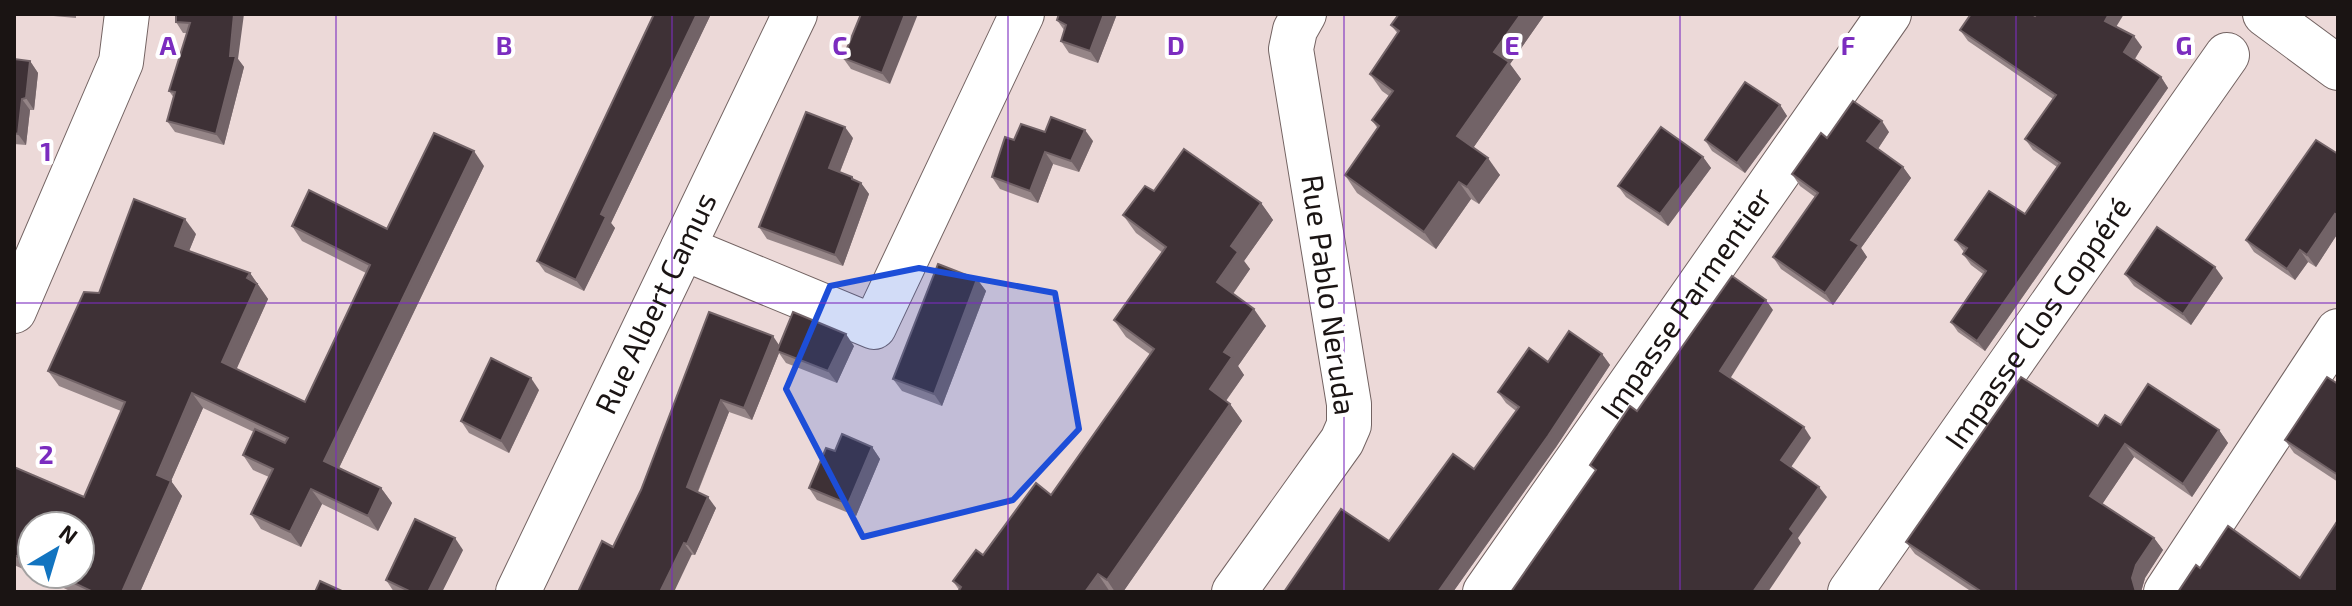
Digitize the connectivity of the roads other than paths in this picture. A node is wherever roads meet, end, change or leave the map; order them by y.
1 (127, 14) edge
2 (795, 14) edge
3 (1022, 14) edge
4 (1304, 14) edge
5 (1889, 14) edge
6 (2265, 14) edge
7 (2227, 55) dead end
8 (2338, 68) edge
9 (683, 248) junction
10 (14, 311) edge
11 (2338, 331) edge
12 (518, 592) edge
13 (1234, 592) edge
14 (1485, 592) edge
15 (1850, 592) edge
16 (2166, 592) edge

1 - 10 street
2 - 9 street, Rue Albert Camus
3 - 9 street
4 - 13 street, Rue Pablo Neruda
5 - 14 street, Impasse Parmentier
6 - 8 street
7 - 15 street, Impasse Clos Coppéré
9 - 12 street, Rue Albert Camus
11 - 16 street

